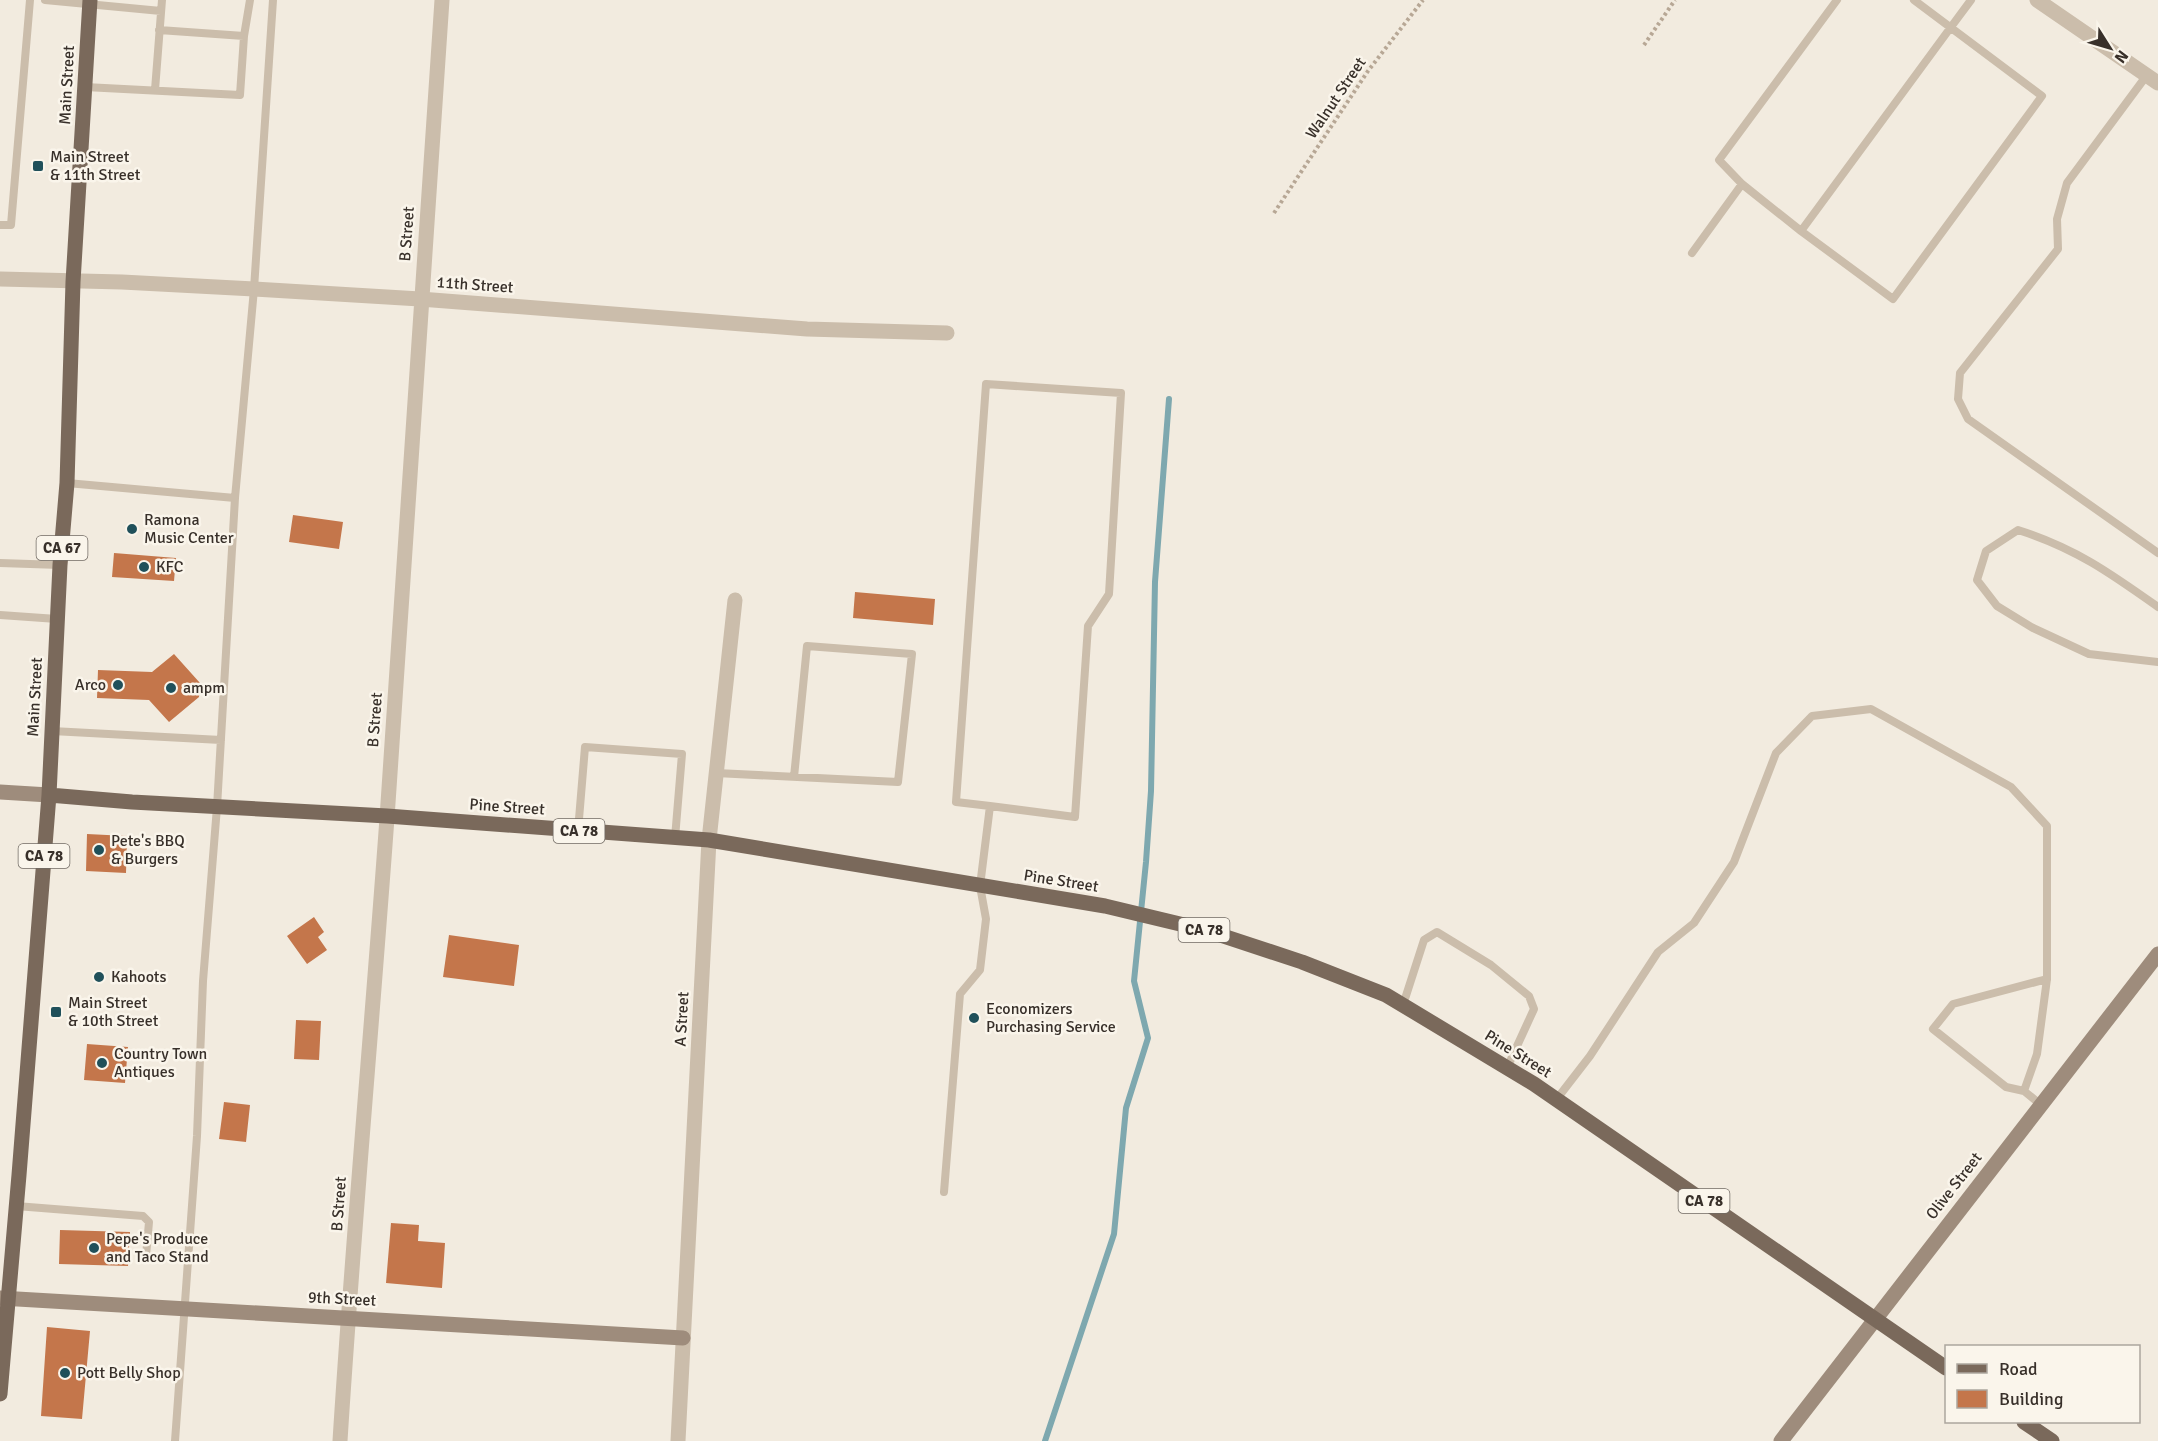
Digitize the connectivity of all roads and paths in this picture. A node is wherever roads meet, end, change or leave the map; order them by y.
1 (30, 0) edge
2 (45, 0) edge
3 (162, 0) edge
4 (250, 0) edge
5 (273, 0) edge
6 (442, 0) edge
7 (1423, 0) edge
8 (1675, 0) edge
9 (1837, 0) edge
10 (1914, 0) edge
11 (1971, 0) edge
12 (2037, 0) edge
13 (90, 2) edge
14 (161, 11) junction
15 (1951, 27) junction
16 (159, 30) junction
17 (244, 36) junction
18 (1644, 45) dead end
19 (2152, 79) edge
20 (85, 87) junction
21 (155, 90) junction
22 (1742, 184) junction
23 (1274, 213) dead end
24 (0, 225) edge
25 (1801, 231) junction
26 (1692, 254) dead end
27 (0, 279) edge
28 (73, 282) junction
29 (254, 289) junction
30 (420, 299) junction
31 (946, 333) dead end
32 (67, 483) junction
33 (235, 498) junction
34 (2158, 553) edge
35 (0, 563) edge
36 (60, 565) junction
37 (735, 600) dead end
38 (2158, 607) edge
39 (0, 615) edge
40 (57, 619) junction
41 (2158, 662) edge
42 (52, 731) junction
43 (220, 740) junction
44 (716, 773) junction
45 (794, 777) junction
46 (0, 792) edge
47 (49, 795) junction
48 (990, 806) junction
49 (217, 807) junction
50 (387, 816) junction
51 (578, 831) junction
52 (675, 838) junction
53 (709, 840) junction
54 (980, 886) junction
55 (2158, 954) edge
56 (2047, 978) junction
57 (1403, 1005) junction
58 (1507, 1068) junction
59 (2024, 1091) junction
60 (1556, 1100) junction
61 (2040, 1104) junction
62 (944, 1192) dead end
63 (16, 1206) junction
64 (146, 1256) dead end
65 (4, 1298) edge
66 (185, 1309) junction
67 (348, 1317) junction
68 (1875, 1319) junction
69 (682, 1338) junction
70 (1945, 1367) edge
71 (0, 1394) edge
72 (2025, 1423) edge
73 (175, 1441) edge
74 (340, 1441) edge
75 (678, 1441) edge
76 (1781, 1441) edge
77 (2052, 1441) edge

1 - 24 lane
2 - 13 lane
3 - 14 lane
4 - 17 lane
5 - 29 lane
6 - 30 street, B Street
7 - 23 path, Walnut Street
8 - 18 path
9 - 22 lane
10 - 15 lane
11 - 15 lane
12 - 19 street
13 - 14 lane
13 - 20 main road, Main Street / CA 67
14 - 16 lane
15 - 25 lane
15 - 25 lane
16 - 17 lane
16 - 21 lane
17 - 21 lane
19 - 34 lane
20 - 21 lane
20 - 28 main road, Main Street / CA 67
22 - 25 lane
22 - 26 lane
27 - 28 street, 11th Street
28 - 29 street, 11th Street
28 - 32 main road, Main Street / CA 67
29 - 30 street, 11th Street
29 - 33 lane
30 - 31 street, 11th Street
30 - 50 street, B Street
32 - 33 lane
32 - 36 main road, Main Street / CA 67
33 - 43 lane
35 - 36 lane
36 - 40 main road, Main Street / CA 67
37 - 44 street, A Street
38 - 41 lane
39 - 40 lane
40 - 42 main road, Main Street / CA 67
42 - 43 lane
42 - 47 main road, Main Street / CA 67
43 - 49 lane
44 - 45 lane
44 - 53 street, A Street
45 - 45 lane
46 - 47 street
47 - 49 main road, Pine Street / CA 78
47 - 63 main road, Main Street / CA 78
48 - 48 lane
48 - 54 lane
49 - 50 main road, Pine Street / CA 78
49 - 66 lane
50 - 51 main road, Pine Street / CA 78
50 - 67 street, B Street
51 - 52 main road, Pine Street / CA 78
51 - 52 lane
52 - 53 main road, Pine Street / CA 78
53 - 54 main road, Pine Street / CA 78
53 - 69 street, A Street
54 - 57 main road, Pine Street / CA 78
54 - 62 lane
55 - 61 street, Olive Street
56 - 59 lane
56 - 59 lane
56 - 60 lane
57 - 58 main road, Pine Street / CA 78
57 - 58 lane
58 - 60 main road, Pine Street / CA 78
59 - 61 lane
60 - 68 main road, Pine Street / CA 78
61 - 68 street, Olive Street
63 - 64 lane
63 - 65 main road, Main Street / CA 78
65 - 66 street, 9th Street
65 - 71 main road, Main Street / CA 78
66 - 67 street, 9th Street
66 - 73 lane
67 - 69 street, 9th Street
67 - 74 street, B Street
68 - 70 main road, Pine Street / CA 78
68 - 76 street, Olive Street
69 - 75 street, A Street
72 - 77 main road

